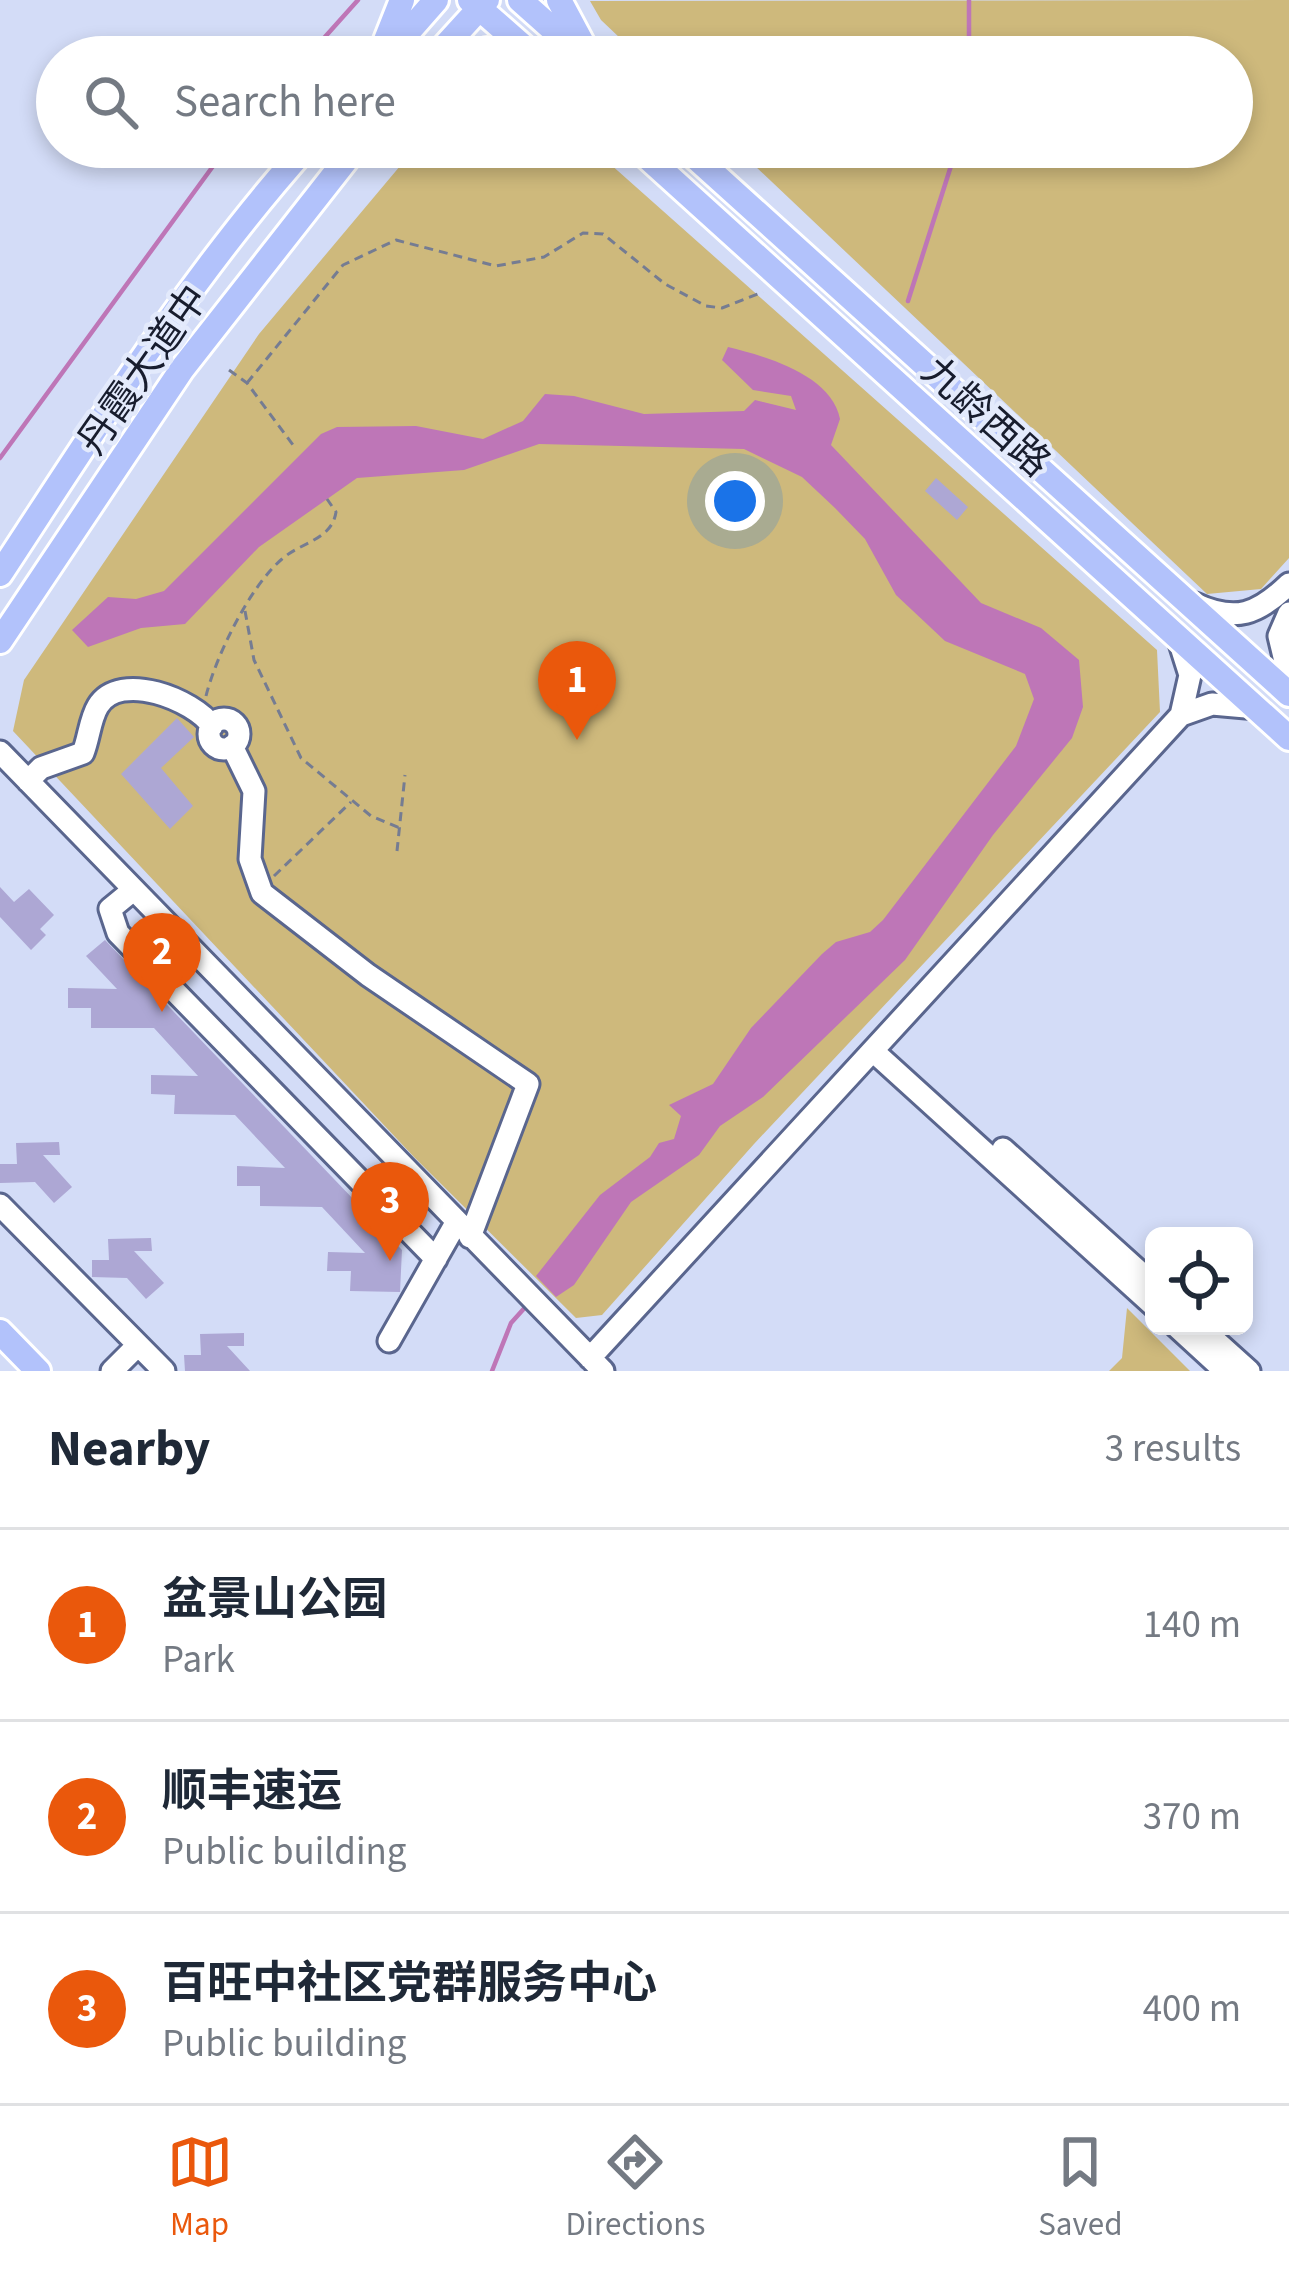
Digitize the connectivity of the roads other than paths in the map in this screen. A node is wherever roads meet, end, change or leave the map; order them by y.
1 (402, 0) edge
2 (436, 0) edge
3 (520, 0) edge
4 (559, 0) edge
5 (479, 3) edge
6 (389, 36) edge
7 (402, 36) edge
8 (452, 36) edge
9 (513, 36) edge
10 (563, 36) edge
11 (577, 36) edge
12 (288, 168) edge
13 (338, 168) edge
14 (659, 168) edge
15 (707, 168) edge
16 (256, 204) junction
17 (290, 226) junction
18 (0, 574) edge
19 (1289, 584) edge
20 (1180, 597) junction
21 (1289, 613) edge
22 (1178, 636) junction
23 (0, 641) edge
24 (1289, 678) edge
25 (1289, 694) edge
26 (1256, 708) junction
27 (1181, 715) junction
28 (1289, 738) edge
29 (0, 752) edge
30 (28, 782) junction
31 (132, 891) junction
32 (878, 1046) junction
33 (0, 1205) edge
34 (463, 1230) junction
35 (436, 1259) junction
36 (1145, 1278) edge
37 (1145, 1298) edge
38 (0, 1332) edge
39 (1185, 1335) edge
40 (1209, 1335) edge
41 (389, 1341) dead end
42 (138, 1345) junction
43 (596, 1365) edge
44 (38, 1371) edge
45 (112, 1371) edge
46 (164, 1371) edge
47 (1225, 1371) edge
48 (1249, 1371) edge

1 - 6 main road
2 - 7 main road
3 - 10 main road
4 - 11 main road
5 - 8 main road
5 - 9 main road
12 - 16 main road, 丹霞大道中
13 - 17 main road, 丹霞大道中
14 - 22 main road, 九龄西路
15 - 20 main road, 九龄西路
16 - 17 main road
16 - 18 main road, 丹霞大道中
17 - 23 main road, 丹霞大道中
19 - 20 street
20 - 25 main road, 九龄西路
21 - 24 street
22 - 26 main road, 九龄西路
22 - 27 street
26 - 27 street
26 - 28 main road, 九龄西路
27 - 32 street
29 - 30 street
30 - 31 street
30 - 34 street
31 - 34 street
31 - 35 street
32 - 36 street
32 - 37 street
32 - 43 street
33 - 42 street
34 - 35 street
34 - 43 street
35 - 41 street
38 - 44 main road
39 - 47 street
40 - 48 street
42 - 45 street
42 - 46 street

